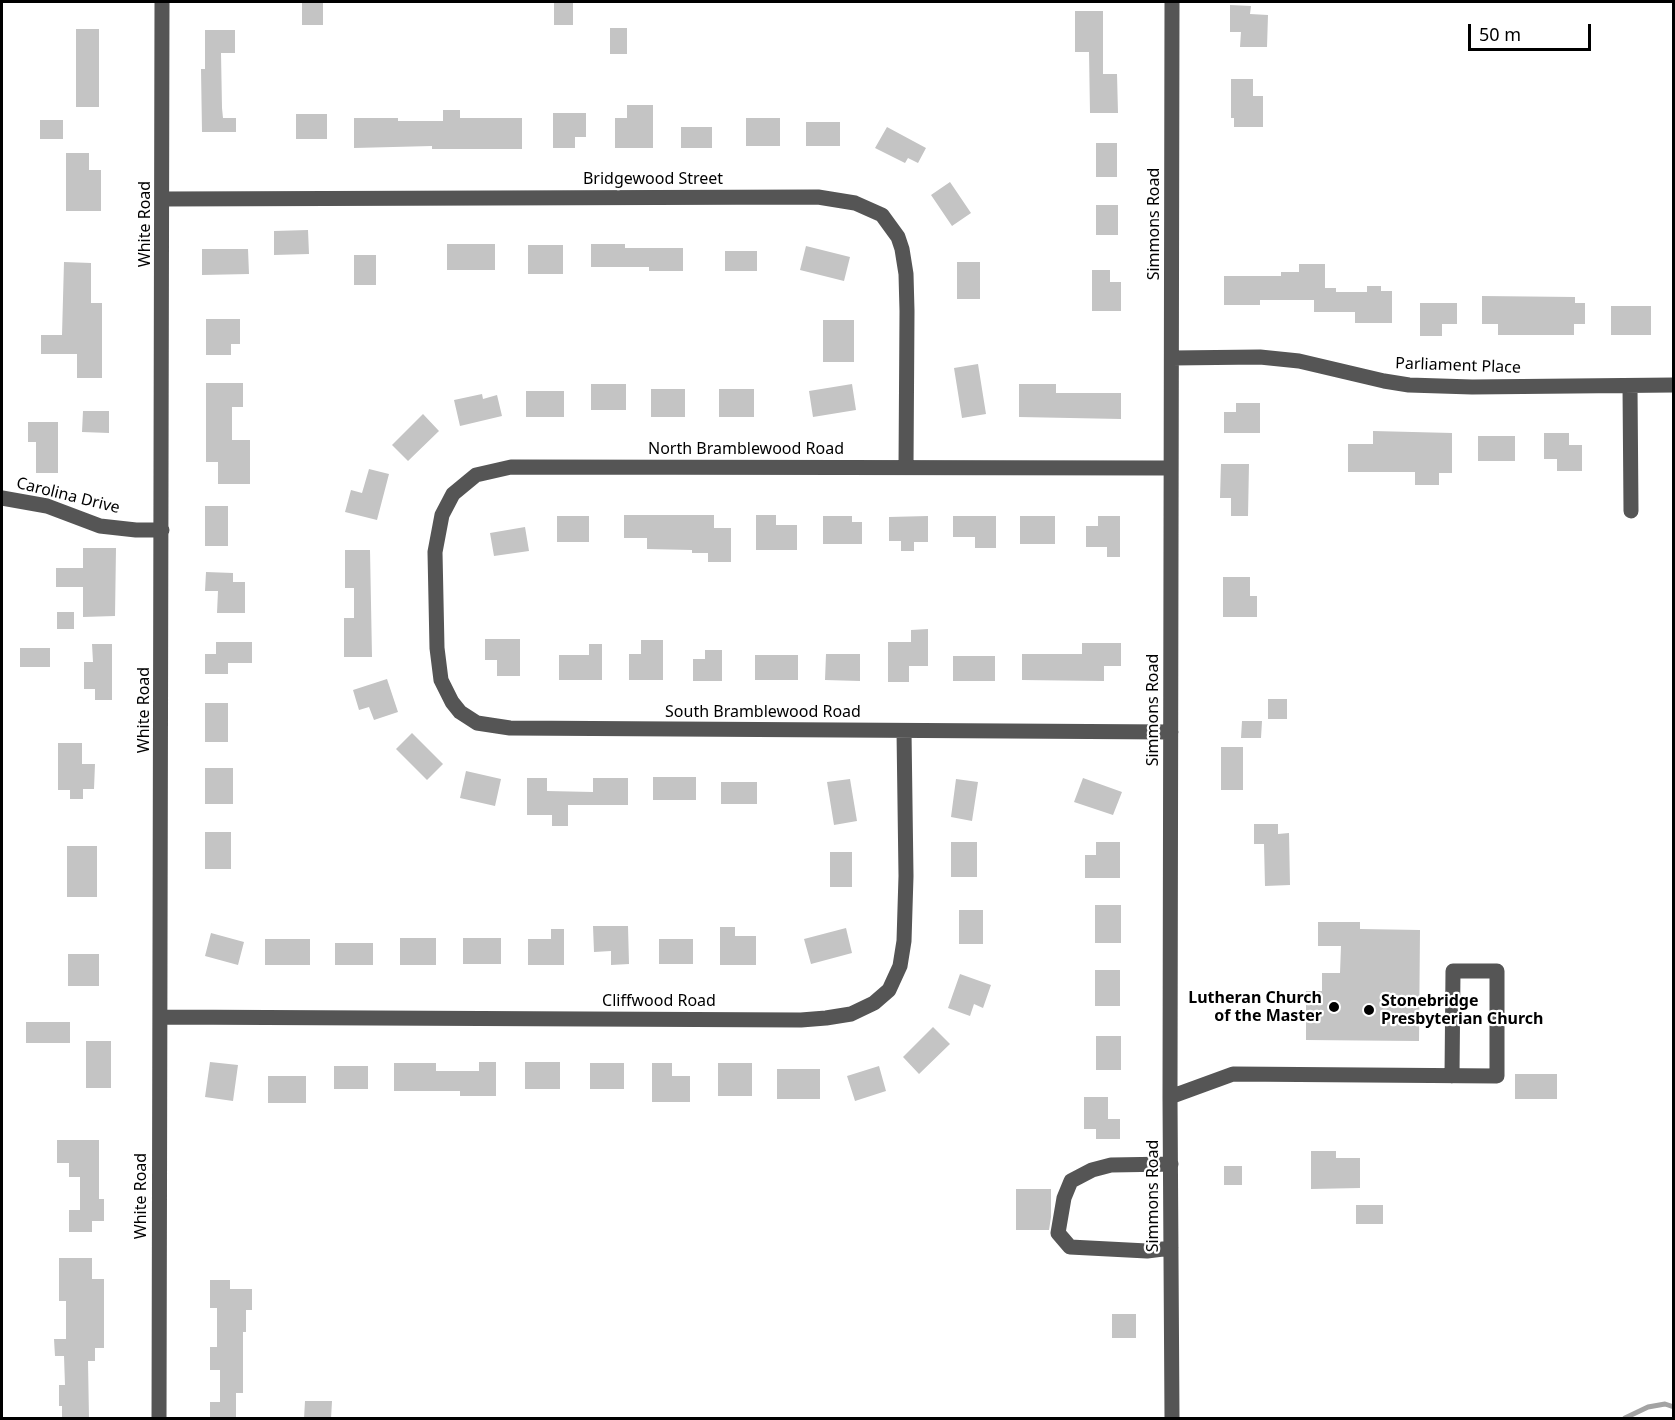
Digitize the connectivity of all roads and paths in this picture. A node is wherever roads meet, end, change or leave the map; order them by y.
1 (162, 2) edge
2 (1172, 2) edge
3 (163, 200) junction
4 (1172, 358) junction
5 (1674, 385) edge
6 (1630, 386) junction
7 (906, 467) junction
8 (1171, 468) junction
9 (2, 498) edge
10 (1631, 511) dead end
11 (162, 530) junction
12 (436, 615) joint
13 (904, 731) junction
14 (1171, 732) junction
15 (160, 1017) junction
16 (1452, 1076) junction
17 (1170, 1097) junction
18 (1172, 1164) junction
19 (1172, 1248) junction
20 (159, 1419) edge
21 (1172, 1419) edge

1 - 3 street, White Road
2 - 4 street, Simmons Road
3 - 7 street, Bridgewood Street
3 - 11 street, White Road
4 - 6 street, Parliament Place
4 - 8 street, Simmons Road
5 - 6 street, Parliament Place
6 - 10 street
7 - 8 street, North Bramblewood Road
7 - 12 street, North Bramblewood Road
8 - 14 street, Simmons Road
9 - 11 street, Carolina Drive
11 - 15 street, White Road
12 - 13 street, South Bramblewood Road
13 - 14 street, South Bramblewood Road
13 - 15 street, Cliffwood Road
14 - 17 street, Simmons Road
15 - 20 street, White Road
16 - 16 street
16 - 17 street
17 - 18 street, Simmons Road
18 - 19 street, Simmons Road
18 - 19 street
19 - 21 street, Simmons Road

